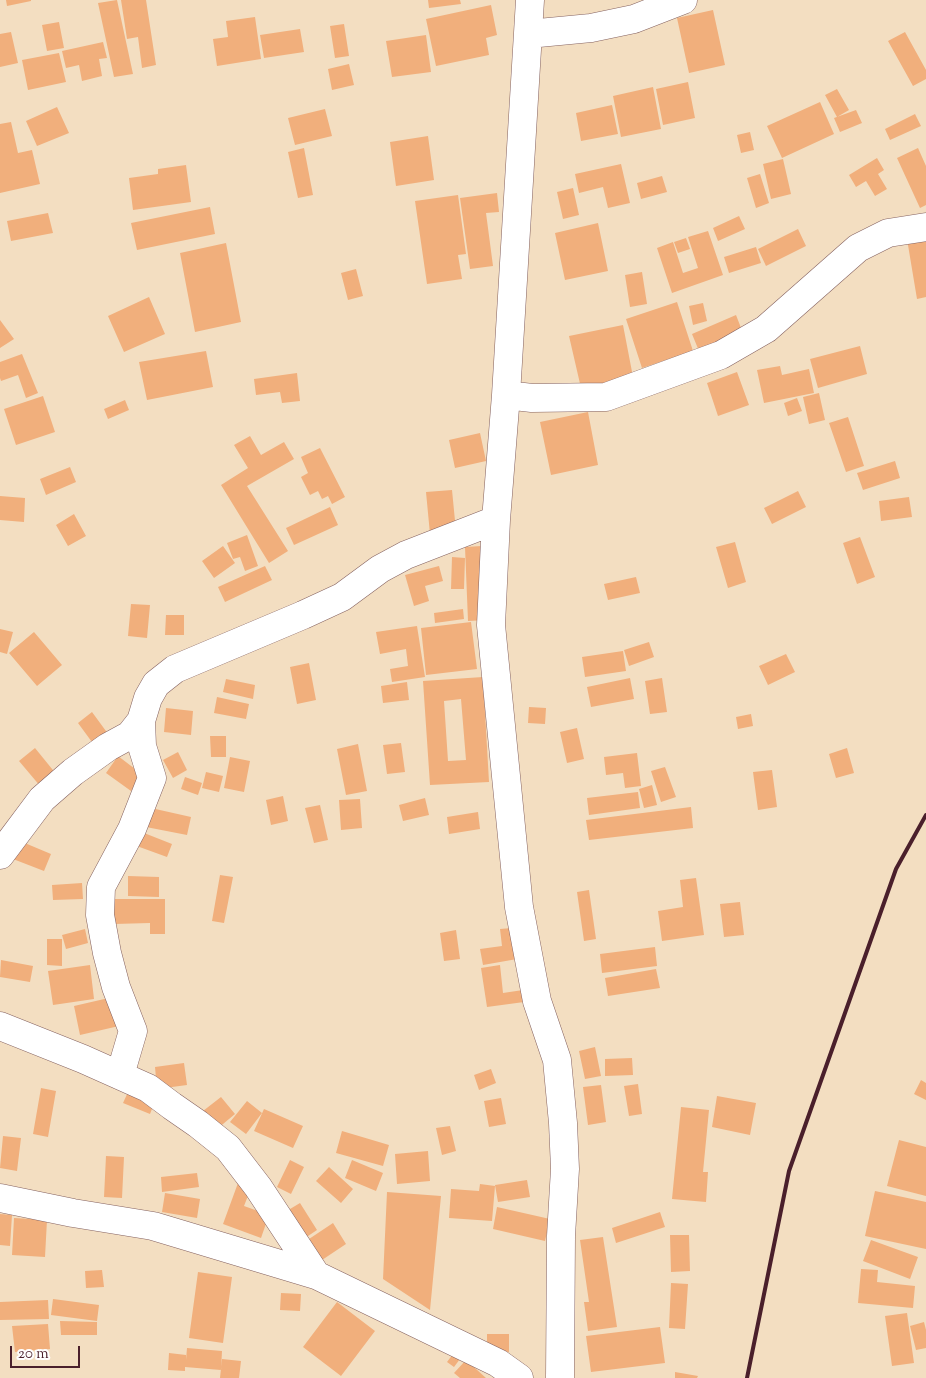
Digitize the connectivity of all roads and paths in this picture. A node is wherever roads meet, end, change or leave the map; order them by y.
1 (530, 0) edge
2 (683, 0) edge
3 (528, 34) junction
4 (926, 227) edge
5 (506, 396) junction
6 (496, 520) junction
7 (141, 721) junction
8 (0, 855) edge
9 (0, 1026) edge
10 (120, 1075) junction
11 (0, 1198) edge
12 (316, 1275) junction
13 (561, 1348) junction
14 (519, 1378) edge
15 (534, 1378) edge
16 (560, 1378) edge

1 - 3 street
2 - 3 street
3 - 5 street
4 - 5 street
5 - 6 street
6 - 7 street
6 - 13 street
7 - 8 street
7 - 10 street
9 - 10 street
10 - 12 street
11 - 12 street
12 - 14 street
13 - 15 street
13 - 16 street

